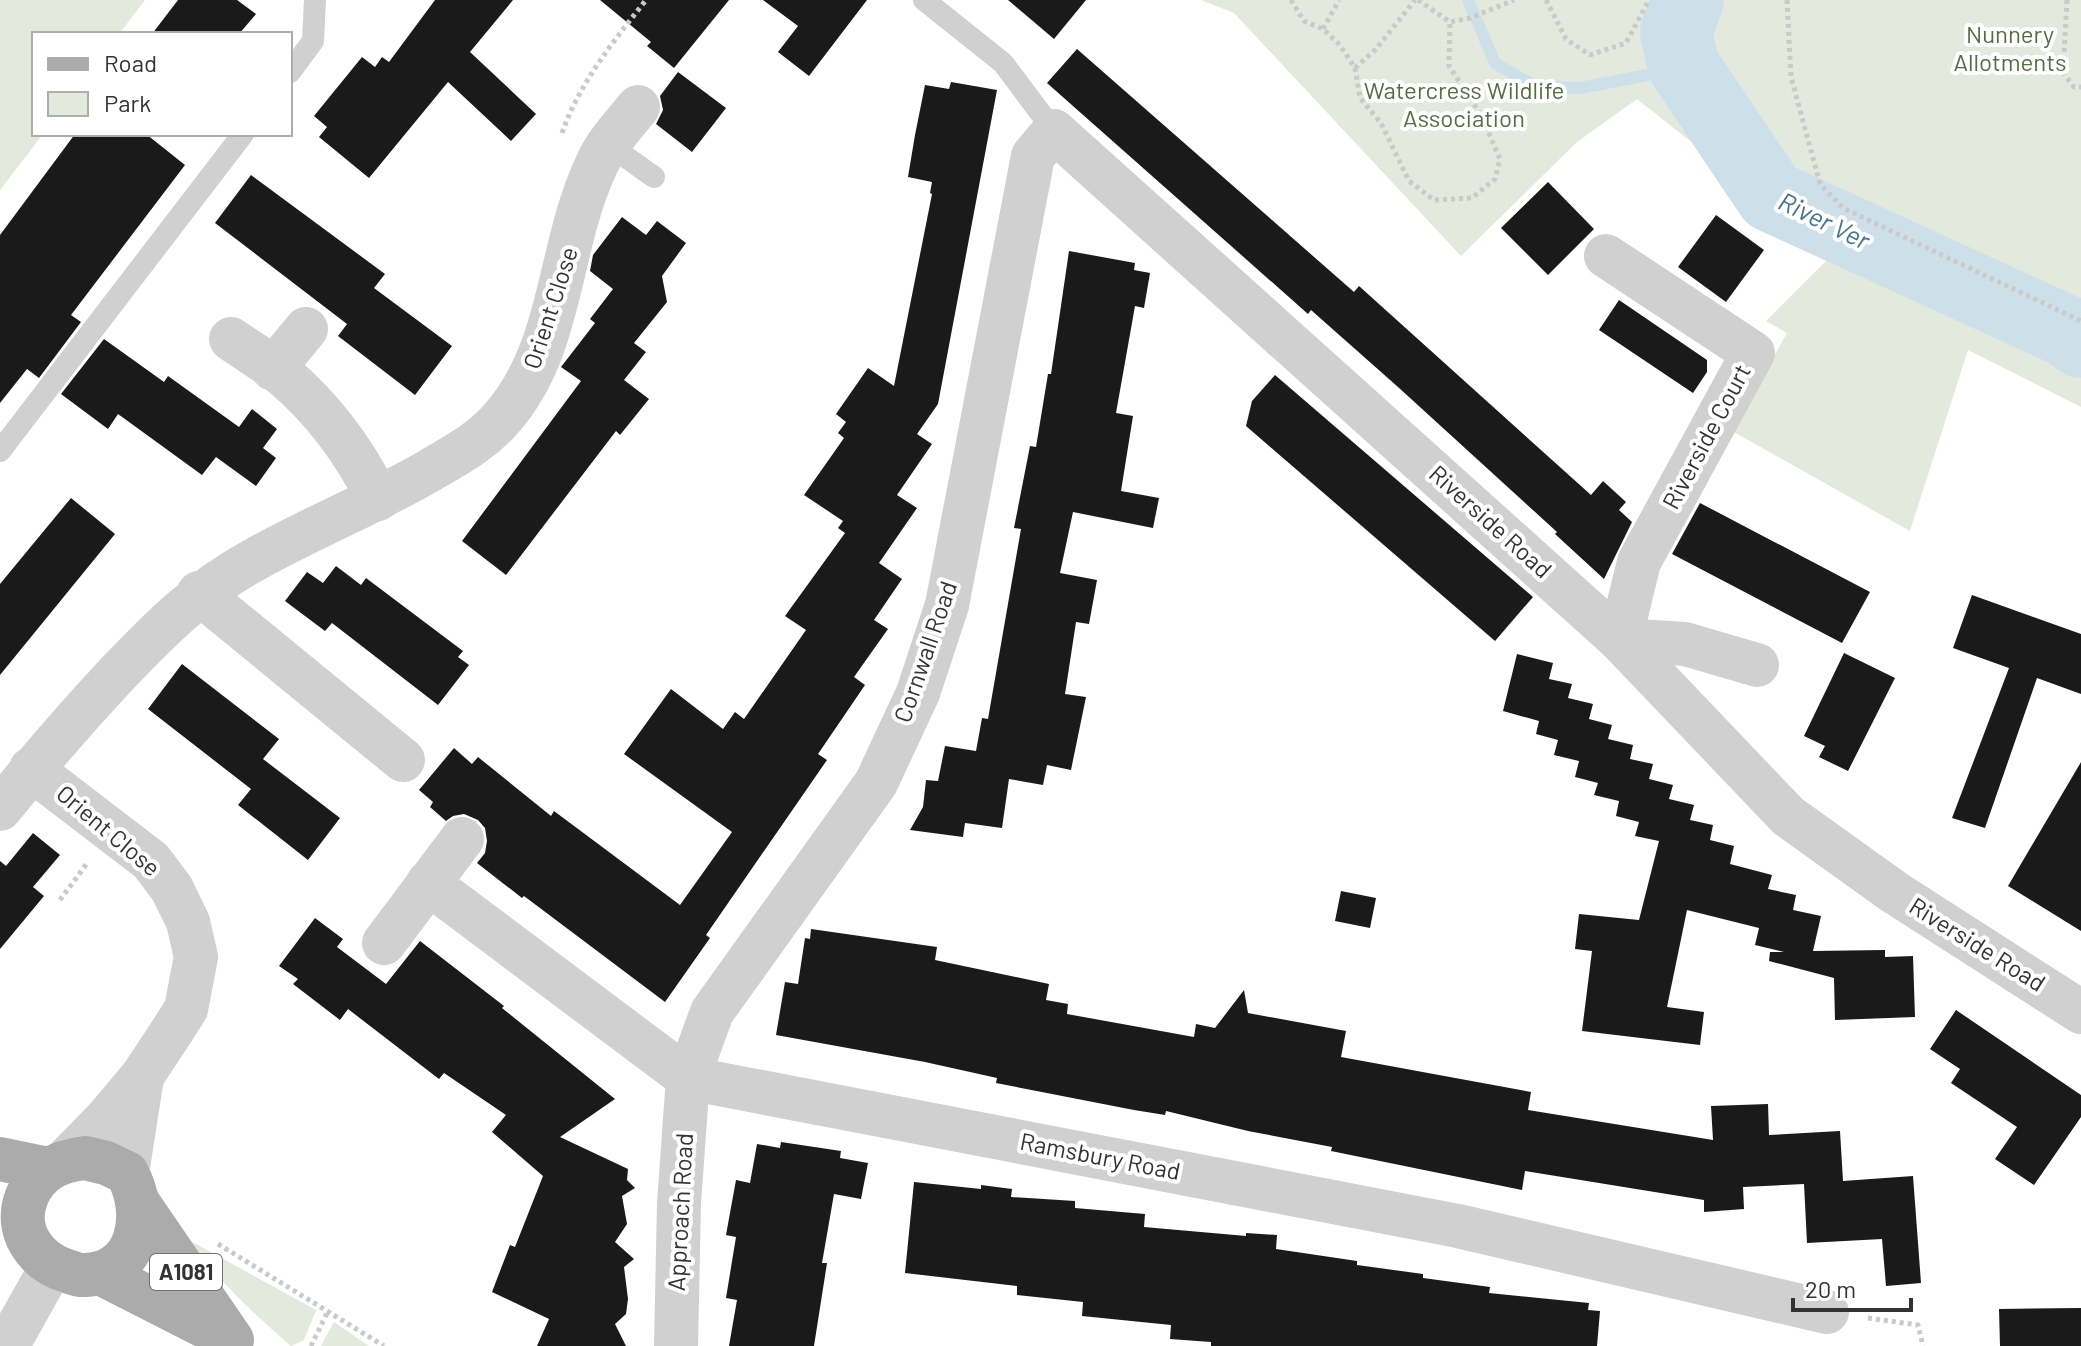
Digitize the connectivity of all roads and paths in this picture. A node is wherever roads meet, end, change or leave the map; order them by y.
1 (315, 0) edge
2 (646, 0) edge
3 (924, 0) edge
4 (1291, 0) edge
5 (1339, 0) edge
6 (1416, 0) edge
7 (1514, 0) edge
8 (1546, 0) edge
9 (1649, 0) edge
10 (1787, 0) edge
11 (2067, 0) edge
12 (1450, 22) junction
13 (1323, 29) junction
14 (1355, 68) junction
15 (292, 69) edge
16 (2081, 87) edge
17 (638, 107) dead end
18 (1054, 131) junction
19 (561, 135) dead end
20 (241, 136) edge
21 (609, 145) junction
22 (654, 177) dead end
23 (1606, 256) dead end
24 (2081, 321) edge
25 (306, 329) dead end
26 (231, 339) dead end
27 (273, 369) junction
28 (0, 451) edge
29 (378, 499) junction
30 (199, 593) junction
31 (1620, 640) junction
32 (1757, 665) dead end
33 (403, 760) dead end
34 (31, 769) junction
35 (0, 809) edge
36 (462, 839) dead end
37 (428, 883) junction
38 (384, 943) dead end
39 (2081, 1012) edge
40 (143, 1075) junction
41 (688, 1078) junction
42 (0, 1159) edge
43 (56, 1165) junction
44 (133, 1189) junction
45 (210, 1238) dead end
46 (26, 1239) edge
47 (100, 1273) junction
48 (328, 1310) junction
49 (1827, 1312) joint
50 (237, 1343) edge
51 (7, 1346) edge
52 (311, 1346) edge
53 (384, 1346) edge
54 (676, 1346) edge
55 (1923, 1346) edge

1 - 15 lane
2 - 19 path
3 - 18 lane, Riverside Road
4 - 13 path
5 - 13 path
6 - 12 path
6 - 14 path
7 - 12 path
8 - 9 path
10 - 24 path
11 - 16 path
12 - 14 path
13 - 14 path
17 - 21 street, Orient Close
18 - 31 street, Riverside Road
18 - 41 street, Cornwall Road
20 - 28 lane
21 - 22 lane
21 - 29 street, Orient Close
23 - 31 street, Riverside Court
25 - 27 street
26 - 27 street
27 - 29 street
29 - 30 street, Orient Close
30 - 33 street
30 - 34 street, Orient Close
31 - 32 street
31 - 39 street, Riverside Road
34 - 35 street, Orient Close
34 - 40 street, Orient Close
36 - 37 street
37 - 38 street
37 - 41 street, Ramsbury Road
40 - 43 street, Orient Close
40 - 44 street, Orient Close
41 - 49 street, Ramsbury Road
41 - 54 street, Approach Road
42 - 43 main road
43 - 44 main road
43 - 46 main road
44 - 47 main road, A1081
44 - 50 main road, A1081
45 - 48 path
46 - 47 main road, A1081
46 - 51 street
47 - 50 main road, A1081
48 - 52 path
48 - 53 path
49 - 55 path

